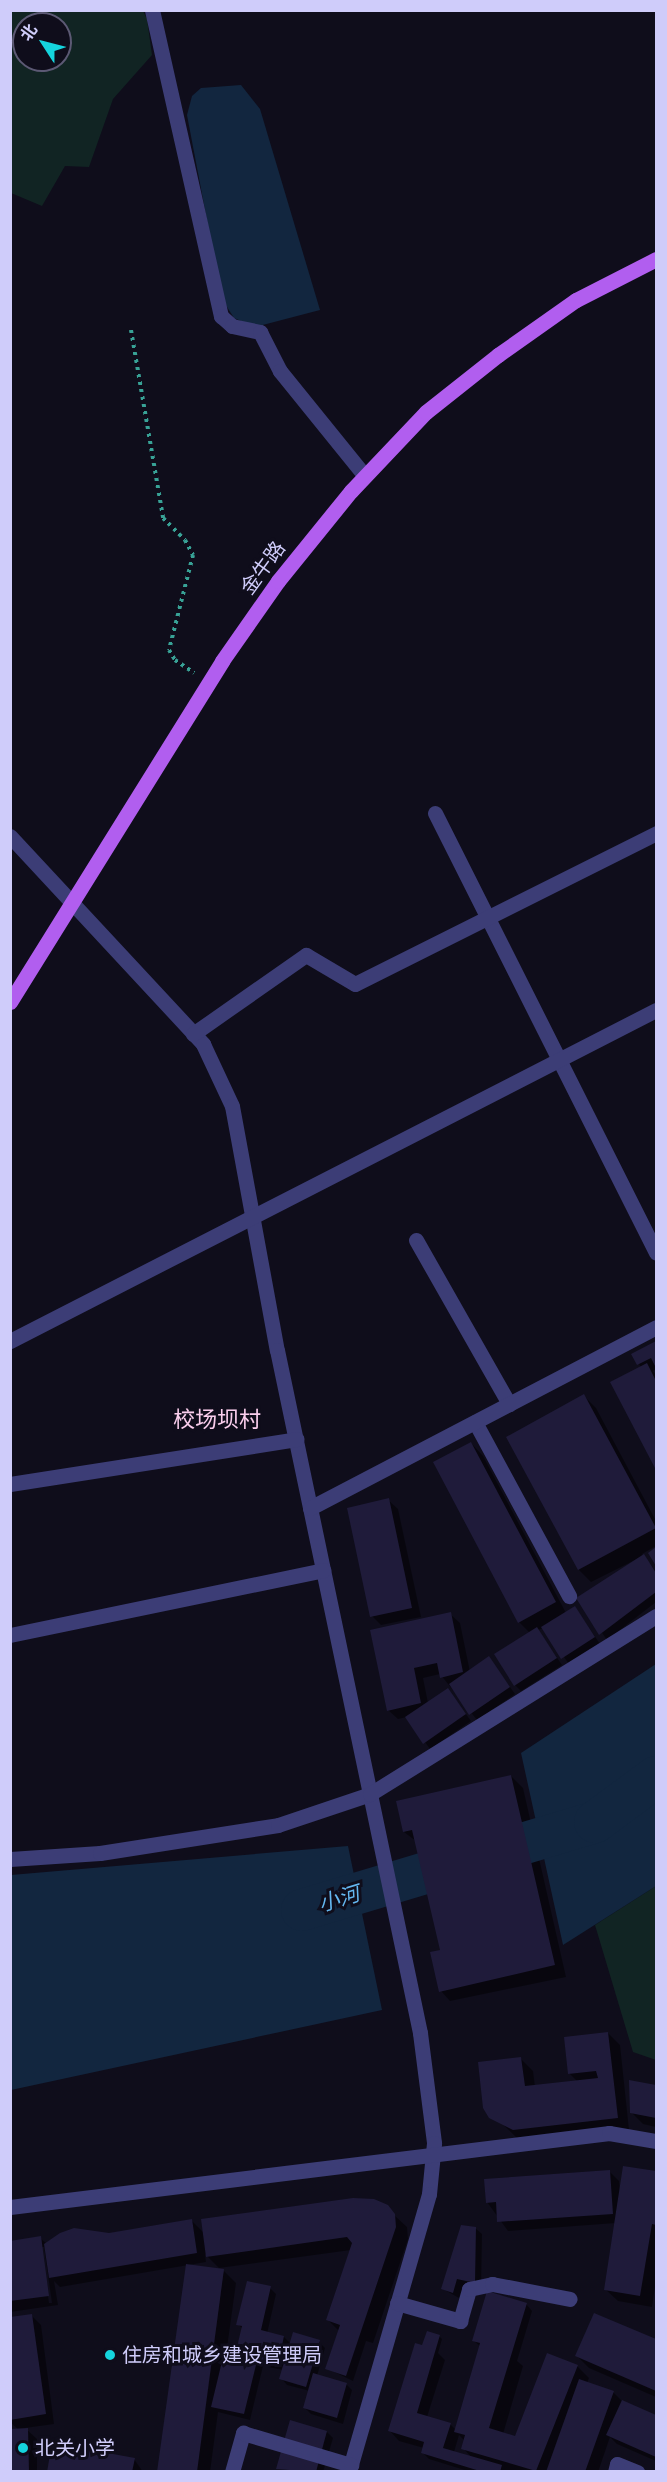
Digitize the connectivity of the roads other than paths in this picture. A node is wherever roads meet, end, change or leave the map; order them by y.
1 (152, 10) edge
2 (657, 259) edge
3 (364, 476) junction
4 (435, 813) dead end
5 (657, 833) edge
6 (10, 836) edge
7 (74, 902) junction
8 (488, 918) junction
9 (10, 1002) edge
10 (657, 1010) edge
11 (193, 1034) junction
12 (560, 1060) junction
13 (253, 1219) junction
14 (416, 1240) dead end
15 (657, 1253) edge
16 (657, 1327) edge
17 (10, 1341) edge
18 (509, 1404) junction
19 (475, 1422) junction
20 (296, 1439) junction
21 (10, 1484) edge
22 (310, 1508) junction
23 (323, 1570) junction
24 (569, 1596) dead end
25 (657, 1616) edge
26 (10, 1635) edge
27 (370, 1794) junction
28 (10, 1859) edge
29 (657, 2141) edge
30 (433, 2155) junction
31 (10, 2207) edge
32 (570, 2299) dead end
33 (398, 2303) junction
34 (350, 2468) edge
35 (232, 2472) edge
36 (615, 2472) edge
37 (637, 2472) edge

1 - 3 street
2 - 3 main road, 金牛路
3 - 7 main road, 金牛路
4 - 8 street
5 - 8 street
6 - 7 street
7 - 9 main road, 金牛路
7 - 11 street
8 - 11 street
8 - 12 street
10 - 12 street
11 - 13 street
12 - 13 street
12 - 15 street
13 - 17 street
13 - 20 street
14 - 18 street
16 - 18 street
18 - 19 street
19 - 22 street
19 - 24 street
20 - 21 street
20 - 22 street
22 - 23 street
23 - 26 street
23 - 27 street
25 - 27 street
27 - 28 street
27 - 30 street
29 - 30 street
30 - 31 street
30 - 33 street
32 - 33 street
33 - 34 street
34 - 35 street
36 - 37 street

